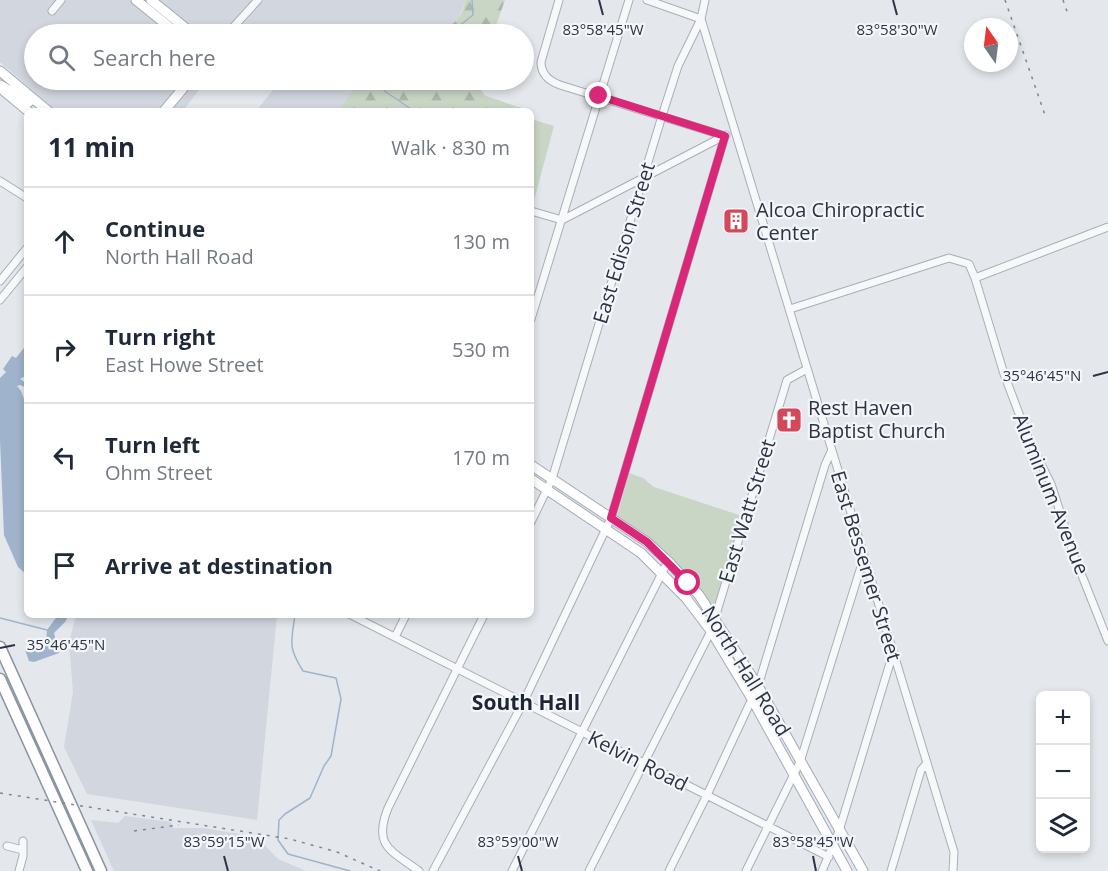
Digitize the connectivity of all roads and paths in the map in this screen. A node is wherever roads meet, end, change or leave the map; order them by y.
1 (62, 0) edge
2 (136, 0) edge
3 (151, 0) edge
4 (253, 0) edge
5 (258, 0) edge
6 (559, 0) edge
7 (629, 0) edge
8 (647, 0) edge
9 (705, 0) edge
10 (52, 11) dead end
11 (242, 17) junction
12 (701, 19) junction
13 (166, 24) edge
14 (181, 24) edge
15 (236, 24) edge
16 (0, 71) edge
17 (0, 87) edge
18 (182, 90) edge
19 (599, 96) junction
20 (24, 108) edge
21 (36, 108) edge
22 (44, 108) edge
23 (167, 108) edge
24 (662, 116) junction
25 (735, 132) junction
26 (725, 136) junction
27 (643, 178) junction
28 (0, 181) edge
29 (24, 196) edge
30 (534, 212) edge
31 (562, 220) junction
32 (1108, 227) edge
33 (24, 253) edge
34 (24, 271) edge
35 (975, 278) junction
36 (0, 281) edge
37 (0, 300) edge
38 (534, 309) edge
39 (790, 309) junction
40 (807, 369) junction
41 (831, 452) junction
42 (534, 467) edge
43 (552, 478) junction
44 (534, 481) edge
45 (547, 489) junction
46 (534, 516) edge
47 (611, 518) junction
48 (607, 528) junction
49 (864, 557) junction
50 (668, 561) junction
51 (662, 572) junction
52 (360, 618) edge
53 (404, 618) edge
54 (483, 618) edge
55 (715, 618) junction
56 (711, 631) junction
57 (395, 637) junction
58 (1108, 641) edge
59 (0, 647) edge
60 (894, 658) junction
61 (457, 670) junction
62 (0, 679) edge
63 (758, 686) junction
64 (753, 699) junction
65 (523, 703) junction
66 (581, 732) junction
67 (800, 762) junction
68 (927, 763) junction
69 (643, 764) junction
70 (795, 773) junction
71 (707, 795) junction
72 (769, 826) junction
73 (839, 831) junction
74 (23, 841) dead end
75 (7, 846) dead end
76 (833, 846) junction
77 (23, 850) junction
78 (830, 857) junction
79 (19, 871) edge
80 (87, 871) edge
81 (101, 871) edge
82 (419, 871) edge
83 (433, 871) edge
84 (512, 871) edge
85 (589, 871) edge
86 (669, 871) edge
87 (746, 871) edge
88 (822, 871) edge
89 (847, 871) edge
90 (863, 871) edge
91 (891, 871) edge
92 (953, 871) edge

1 - 10 street
2 - 13 main road
3 - 14 main road
4 - 11 street
5 - 11 street
6 - 19 street
7 - 19 street
8 - 12 street
9 - 12 street, East Edison Street
11 - 15 street
12 - 24 street, East Edison Street
12 - 25 street, East Bessemer Street
16 - 22 main road
17 - 20 main road
17 - 21 main road
18 - 23 main road
19 - 24 street
19 - 31 street
24 - 26 street
24 - 27 street, East Edison Street
25 - 26 street
25 - 39 street, East Bessemer Street
26 - 27 street
26 - 47 street
27 - 31 street
27 - 43 street, East Edison Street
28 - 29 street
30 - 31 street
31 - 38 street
32 - 35 street
33 - 36 street
34 - 37 street
35 - 39 street
35 - 58 street, Aluminum Avenue
39 - 40 street, East Bessemer Street
40 - 41 street, East Bessemer Street
40 - 55 street, East Watt Street
41 - 49 street, East Bessemer Street
41 - 63 street
42 - 43 main road, North Hall Road
43 - 45 street, East Edison Street
43 - 47 main road, North Hall Road
44 - 45 main road, North Hall Road
45 - 46 street, East Edison Street
45 - 48 main road, North Hall Road
47 - 48 street
47 - 50 main road, North Hall Road
48 - 51 main road, North Hall Road
48 - 65 street
49 - 60 street, East Bessemer Street
49 - 67 street
50 - 51 street
50 - 55 main road, North Hall Road
51 - 56 main road, North Hall Road
51 - 66 street
52 - 57 street, Kelvin Road
53 - 57 street
54 - 61 street
55 - 56 street, East Watt Street
55 - 63 main road, North Hall Road
56 - 64 main road, North Hall Road
56 - 69 street, East Watt Street
57 - 61 street, Kelvin Road
59 - 81 highway
60 - 68 street, East Bessemer Street
60 - 73 street
61 - 65 street, Kelvin Road
61 - 82 street
62 - 80 highway
63 - 64 street
63 - 67 main road, North Hall Road
64 - 70 main road, North Hall Road
64 - 71 street
65 - 66 street, Kelvin Road
65 - 83 street
66 - 69 street, Kelvin Road
66 - 84 street
67 - 70 street
67 - 73 main road, North Hall Road
68 - 91 street
68 - 92 street, East Bessemer Street
69 - 71 street, Kelvin Road
69 - 85 street, East Watt Street
70 - 72 street
70 - 76 main road, North Hall Road
71 - 72 street, Kelvin Road
71 - 86 street
72 - 78 street, Kelvin Road
72 - 87 street
73 - 76 street
73 - 90 main road, North Hall Road
74 - 77 street
75 - 77 street
76 - 78 street
76 - 89 main road, North Hall Road
77 - 79 street
78 - 88 street

